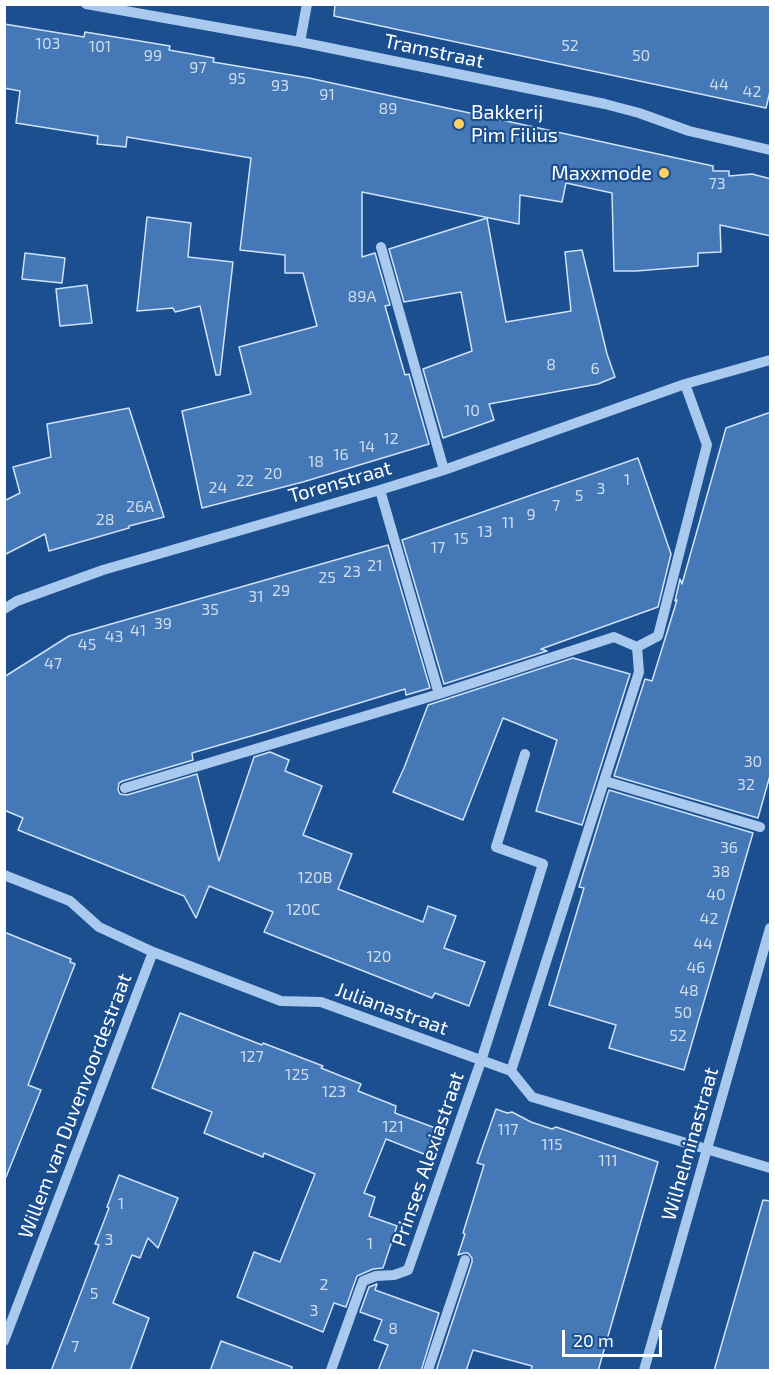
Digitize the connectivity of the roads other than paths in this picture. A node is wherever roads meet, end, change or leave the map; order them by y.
1 (86, 4) edge
2 (307, 4) edge
3 (300, 42) junction
4 (771, 150) edge
5 (381, 247) dead end
6 (771, 360) edge
7 (685, 384) junction
8 (444, 470) junction
9 (380, 490) junction
10 (4, 609) edge
11 (637, 647) junction
12 (439, 694) junction
13 (525, 754) dead end
14 (604, 781) junction
15 (125, 788) dead end
16 (760, 827) dead end
17 (4, 875) edge
18 (771, 928) edge
19 (153, 952) junction
20 (481, 1061) junction
21 (511, 1071) junction
22 (707, 1150) junction
23 (771, 1168) edge
24 (465, 1260) dead end
25 (4, 1341) edge
26 (331, 1371) edge
27 (428, 1371) edge
28 (644, 1371) edge

1 - 3 street, Tramstraat
2 - 3 street
3 - 4 street, Tramstraat
5 - 8 street
6 - 7 street, Torenstraat
7 - 8 street, Torenstraat
7 - 11 street
8 - 9 street, Torenstraat
9 - 10 street, Torenstraat
9 - 12 street
11 - 12 street
11 - 14 street
12 - 15 street
13 - 20 street
14 - 16 street
14 - 21 street
17 - 19 street, Julianastraat
18 - 22 street, Wilhelminastraat
19 - 20 street, Julianastraat
19 - 25 street, Willem van Duvenvoordestraat
20 - 21 street, Julianastraat
20 - 26 street, Prinses Alexiastraat
21 - 22 street
22 - 23 street
22 - 28 street, Wilhelminastraat
24 - 27 street

